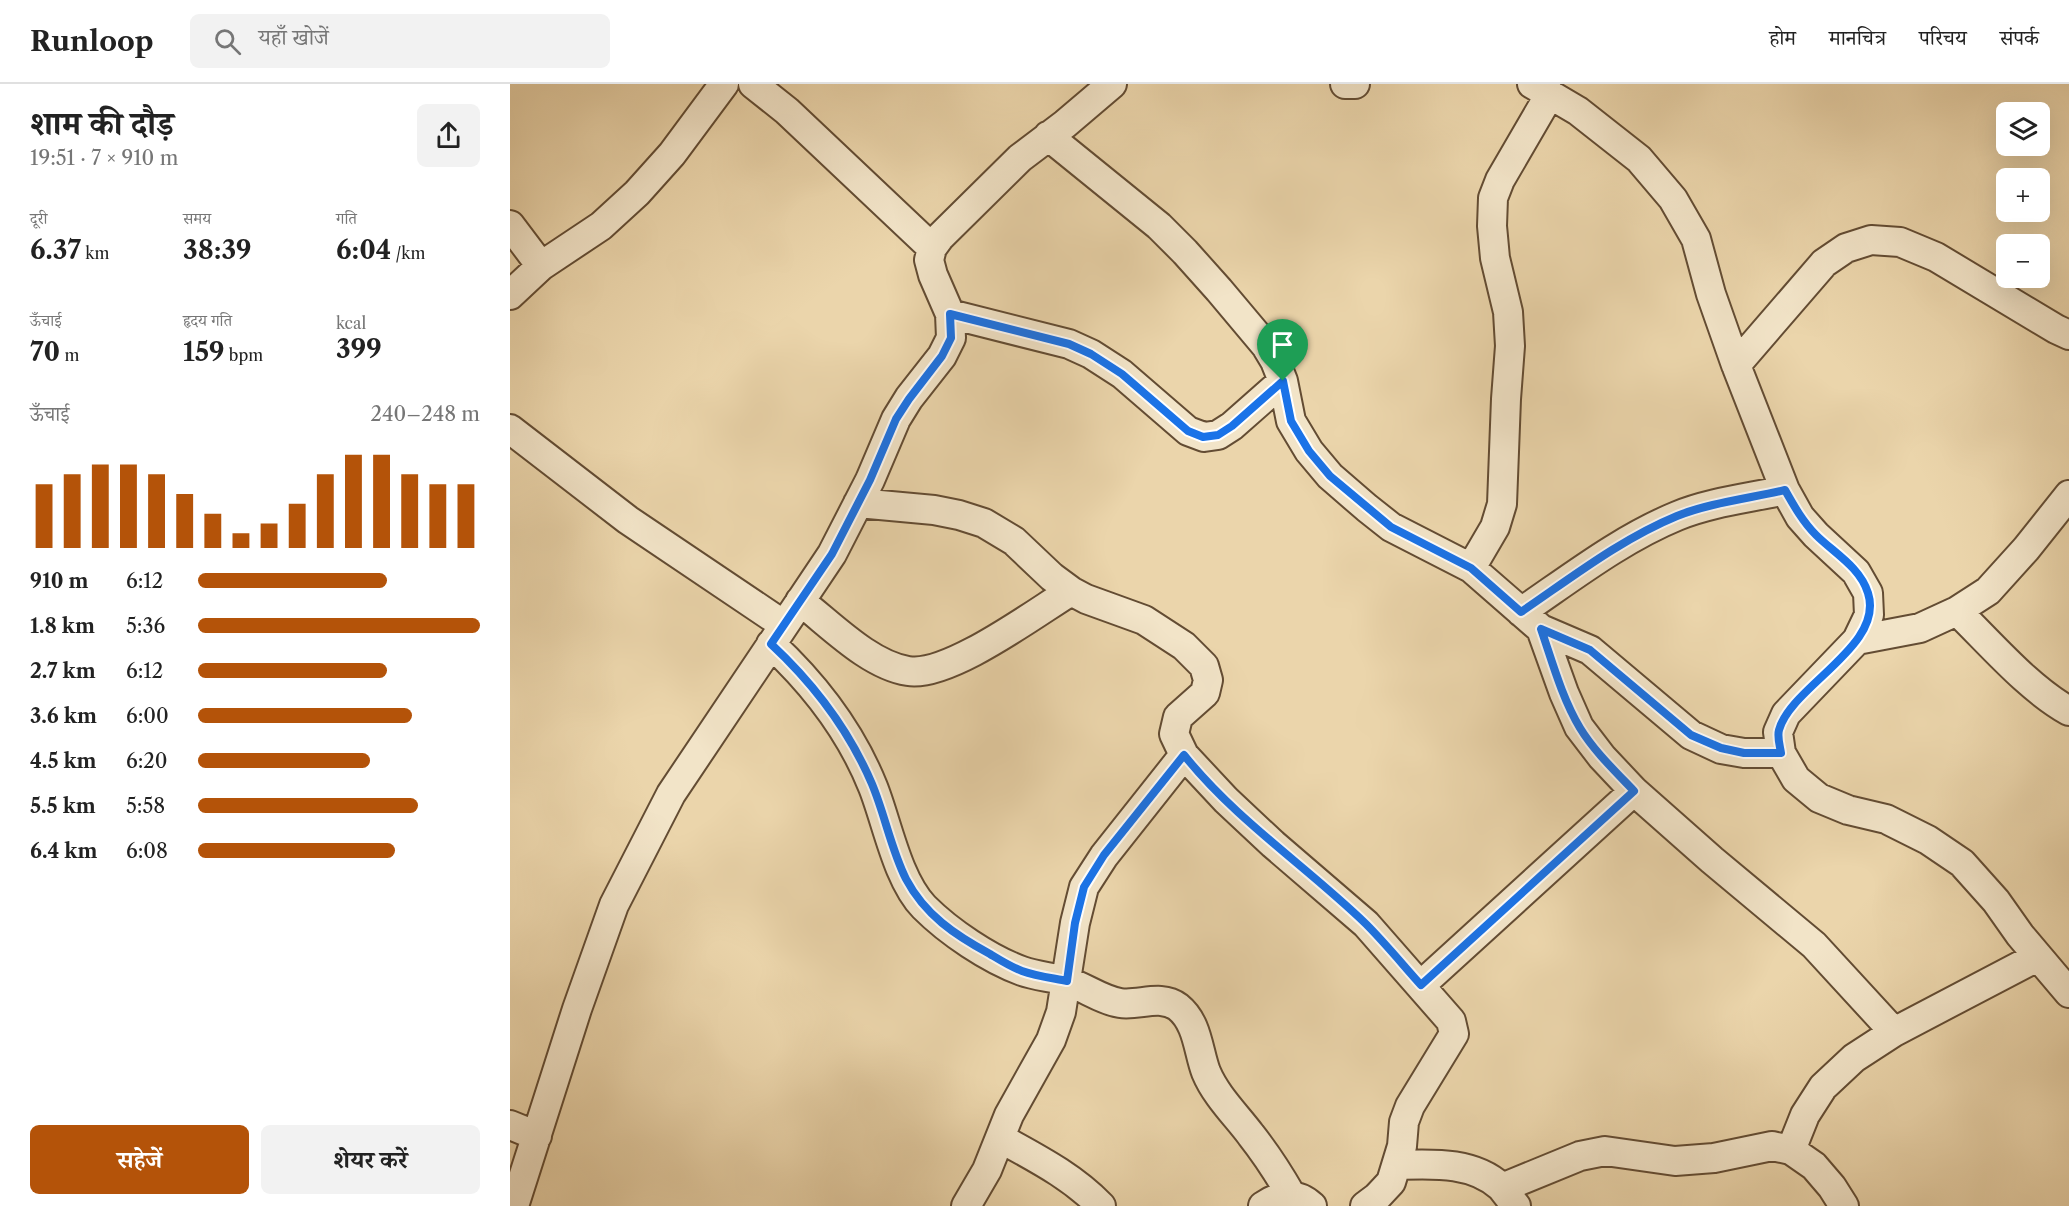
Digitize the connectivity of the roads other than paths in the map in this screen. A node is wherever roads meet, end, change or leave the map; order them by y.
1 (724, 84) edge
2 (753, 84) edge
3 (1112, 84) edge
4 (1345, 84) edge
5 (1355, 84) edge
6 (1541, 89) edge
7 (1048, 136) junction
8 (510, 225) edge
9 (932, 248) junction
10 (541, 266) junction
11 (510, 295) edge
12 (950, 314) junction
13 (2069, 334) edge
14 (1736, 365) junction
15 (1283, 381) junction
16 (510, 429) edge
17 (1785, 490) junction
18 (2069, 495) edge
19 (858, 503) junction
20 (1471, 568) junction
21 (1071, 591) junction
22 (800, 601) junction
23 (1958, 611) junction
24 (1531, 620) junction
25 (778, 634) junction
26 (1857, 640) junction
27 (2069, 711) edge
28 (1781, 753) junction
29 (1184, 755) junction
30 (1634, 791) junction
31 (2037, 957) junction
32 (1067, 981) junction
33 (1421, 985) junction
34 (2069, 993) edge
35 (1894, 1032) junction
36 (510, 1125) edge
37 (537, 1136) junction
38 (1000, 1138) junction
39 (1791, 1150) junction
40 (1397, 1165) junction
41 (1508, 1197) edge
42 (1302, 1201) edge
43 (514, 1206) edge
44 (966, 1206) edge
45 (1101, 1206) edge
46 (1263, 1206) edge
47 (1365, 1206) edge
48 (1845, 1206) edge

1 - 10 street
2 - 9 street
3 - 7 street
4 - 5 street
6 - 14 street
6 - 20 street
7 - 9 street
7 - 15 street
8 - 10 street
9 - 12 street
10 - 11 street
12 - 15 street
12 - 19 street
13 - 14 street
14 - 17 street
15 - 20 street
16 - 25 street
17 - 24 street
17 - 26 street
18 - 23 street
19 - 21 street
19 - 22 street
20 - 24 street
21 - 22 street
21 - 29 street
22 - 25 street
23 - 26 street
23 - 27 street
24 - 28 street
24 - 30 street
25 - 32 street
25 - 37 street
26 - 28 street
28 - 31 street
29 - 32 street
29 - 33 street
30 - 33 street
30 - 35 street
31 - 34 street
31 - 35 street
32 - 38 street
32 - 42 street
33 - 40 street
35 - 39 street
36 - 37 street
37 - 43 street
38 - 44 street
38 - 45 street
39 - 41 street
39 - 48 street
40 - 41 street
40 - 47 street
42 - 46 street

